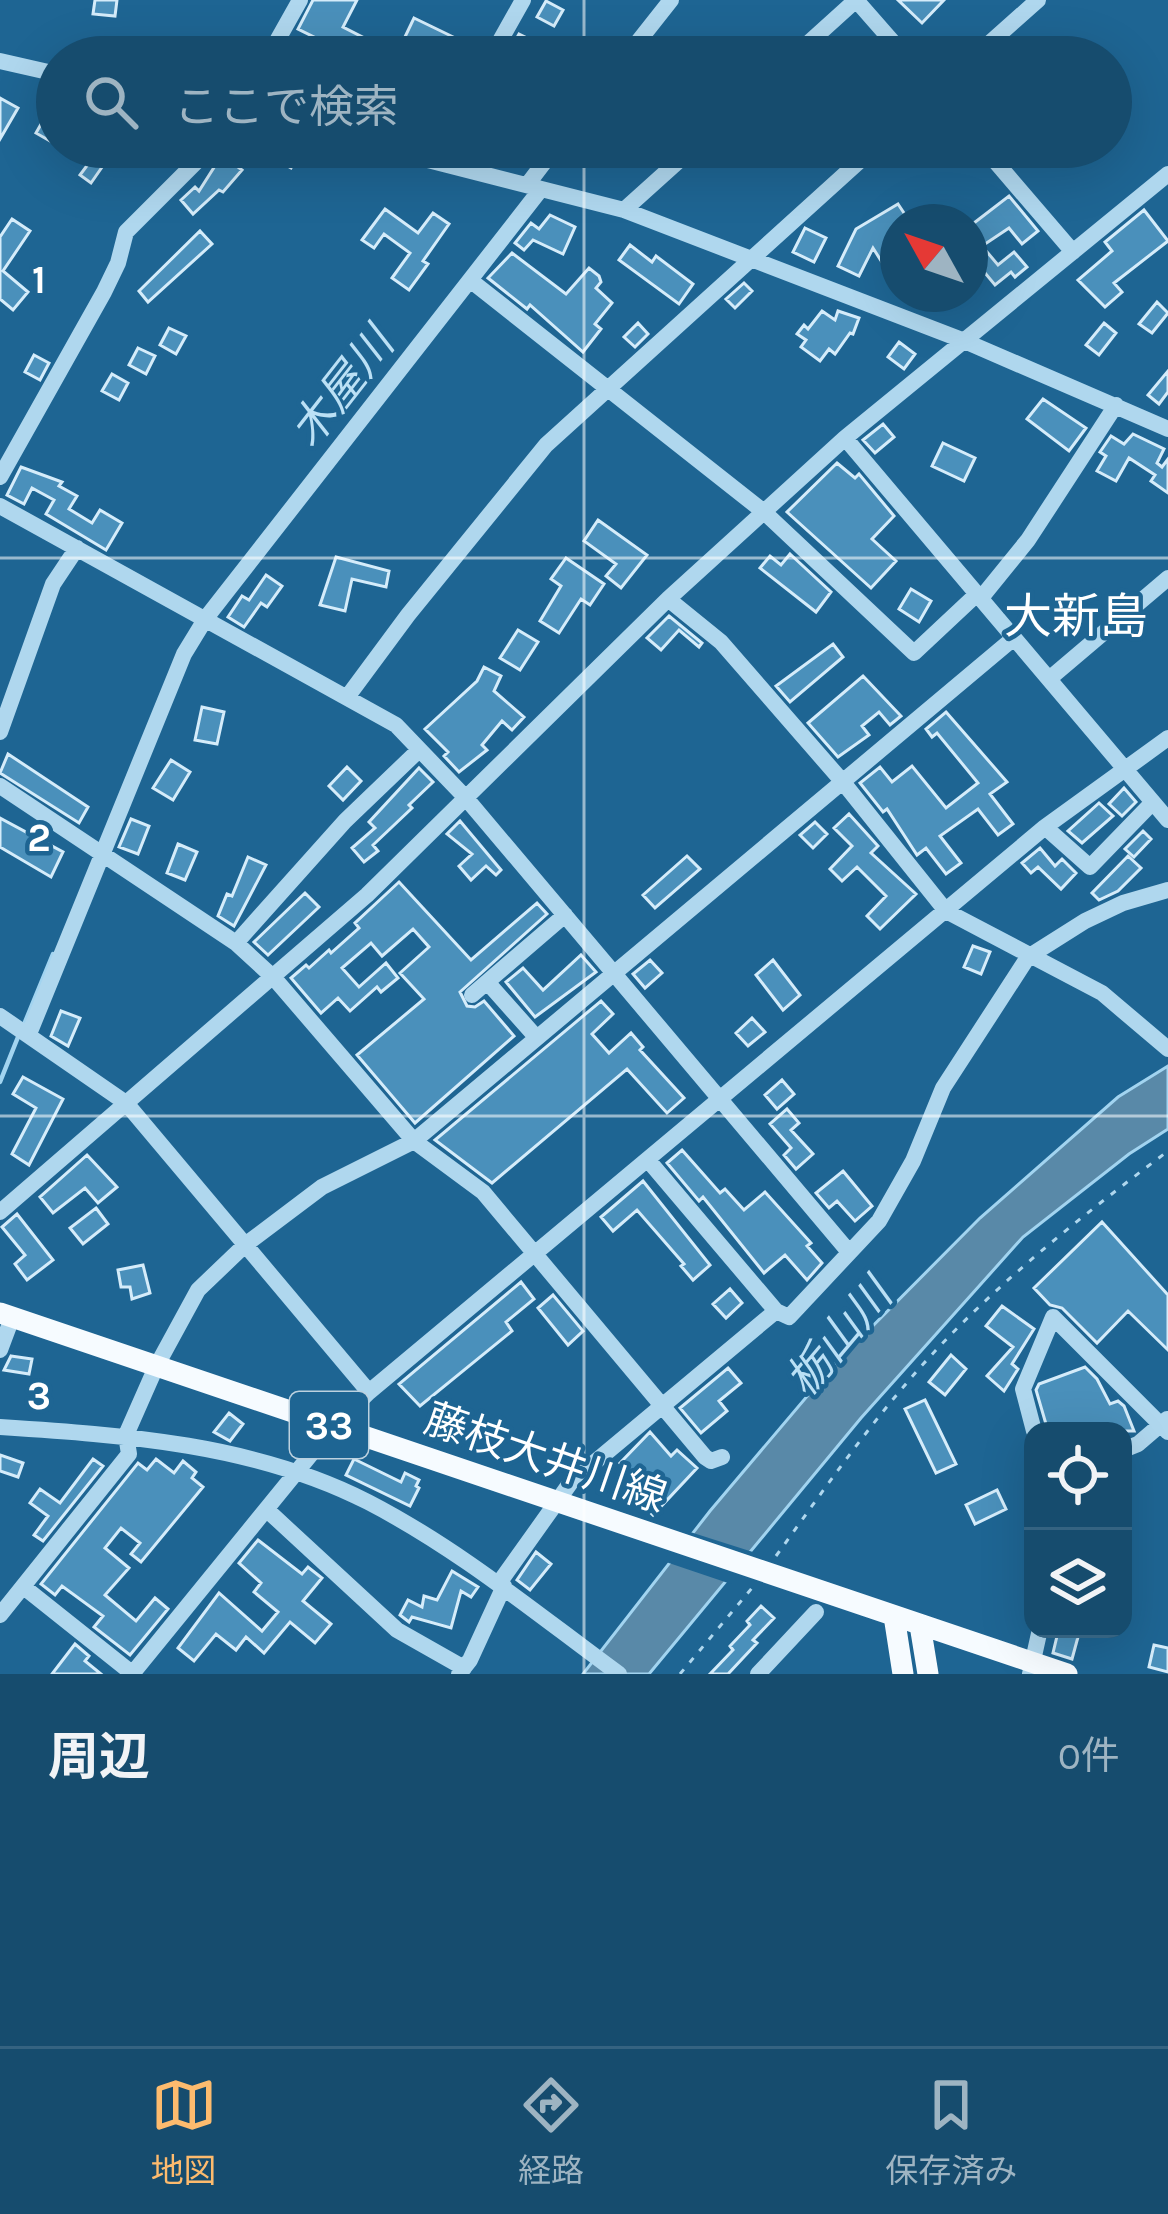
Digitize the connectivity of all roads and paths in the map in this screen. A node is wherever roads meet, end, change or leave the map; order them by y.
1 (300, 0) edge
2 (523, 0) edge
3 (671, 0) edge
4 (856, 0) edge
5 (1038, 0) edge
6 (280, 36) edge
7 (503, 36) edge
8 (643, 36) edge
9 (816, 36) edge
10 (888, 36) edge
11 (998, 36) edge
12 (0, 61) edge
13 (36, 69) edge
14 (190, 168) edge
15 (479, 168) edge
16 (544, 168) edge
17 (671, 168) edge
18 (852, 168) edge
19 (1001, 168) edge
20 (1168, 174) edge
21 (534, 186) junction
22 (624, 210) junction
23 (1072, 252) junction
24 (752, 258) junction
25 (470, 280) junction
26 (962, 340) junction
27 (608, 388) junction
28 (1116, 405) junction
29 (1168, 429) edge
30 (845, 439) junction
31 (0, 477) edge
32 (0, 506) edge
33 (764, 512) junction
34 (77, 548) junction
35 (1168, 578) edge
36 (979, 596) junction
37 (668, 599) junction
38 (206, 618) junction
39 (1014, 638) junction
40 (1049, 679) junction
41 (348, 696) junction
42 (0, 732) edge
43 (1168, 739) edge
44 (419, 750) junction
45 (1125, 769) junction
46 (842, 781) junction
47 (0, 786) edge
48 (465, 797) junction
49 (1153, 802) junction
50 (1168, 820) edge
51 (1045, 827) junction
52 (96, 854) junction
53 (1168, 890) edge
54 (946, 911) junction
55 (565, 916) junction
56 (236, 944) junction
57 (1028, 957) junction
58 (613, 972) junction
59 (274, 978) junction
60 (488, 983) junction
61 (472, 995) dead end
62 (17, 1027) edge
63 (536, 1037) junction
64 (1162, 1044) edge
65 (719, 1100) junction
66 (126, 1103) junction
67 (414, 1141) junction
68 (1168, 1151) edge
69 (648, 1160) junction
70 (0, 1212) edge
71 (245, 1246) junction
72 (850, 1252) junction
73 (536, 1256) junction
74 (776, 1311) junction
75 (6, 1315) edge
76 (0, 1350) edge
77 (156, 1367) junction
78 (369, 1392) junction
79 (662, 1406) junction
80 (1032, 1422) edge
81 (1166, 1425) edge
82 (334, 1426) junction
83 (0, 1427) edge
84 (126, 1435) junction
85 (1132, 1446) edge
86 (722, 1457) dead end
87 (296, 1474) junction
88 (557, 1502) junction
89 (267, 1510) junction
90 (760, 1572) junction
91 (501, 1585) junction
92 (25, 1588) junction
93 (816, 1612) dead end
94 (0, 1615) edge
95 (894, 1616) junction
96 (920, 1625) junction
97 (1038, 1638) edge
98 (1031, 1668) edge
99 (462, 1671) edge
100 (768, 1671) edge
101 (132, 1674) edge
102 (619, 1674) edge
103 (680, 1674) edge
104 (904, 1674) edge
105 (928, 1674) edge
106 (1067, 1674) edge

1 - 6 street
2 - 7 street
3 - 8 street
4 - 9 street
4 - 10 street
5 - 11 street
12 - 13 street
14 - 31 street
15 - 21 street
16 - 21 street
17 - 22 street
18 - 24 street
19 - 23 street
20 - 23 street
21 - 22 street
21 - 25 street
22 - 24 street
23 - 26 street
24 - 26 street
24 - 27 street
25 - 27 street
25 - 38 street
26 - 28 street
26 - 30 street
27 - 33 street
27 - 41 street
28 - 29 street
28 - 36 street
30 - 33 street
30 - 36 street
32 - 34 street
33 - 36 street
33 - 37 street
34 - 38 street
34 - 42 street
35 - 40 street
36 - 39 street
37 - 46 street
37 - 48 street
38 - 41 street
38 - 52 street
39 - 40 street
39 - 46 street
40 - 45 street
41 - 44 street
43 - 45 street
44 - 48 street
44 - 56 street
45 - 49 street
45 - 51 street
46 - 54 street
46 - 58 street
47 - 52 street
48 - 55 street
48 - 59 street
49 - 50 street
49 - 51 street
51 - 54 street
52 - 56 street
52 - 62 street
53 - 57 street
54 - 57 street
54 - 65 street
55 - 58 street
55 - 60 street
56 - 59 street
57 - 64 street
57 - 72 street
58 - 63 street
58 - 65 street
59 - 66 street
59 - 67 street
60 - 61 street
60 - 63 street
62 - 66 street
63 - 67 street
65 - 69 street
65 - 72 street
66 - 70 street
66 - 71 street
67 - 71 street
67 - 73 street
68 - 90 path
69 - 73 street
69 - 74 street
71 - 77 street
71 - 78 street
72 - 74 street
73 - 78 street
73 - 79 street
74 - 79 street
75 - 76 street
75 - 77 main road, 藤枝大井川線 / 33
77 - 82 main road, 藤枝大井川線 / 33
77 - 84 street
78 - 82 street
79 - 86 street
79 - 88 street
80 - 81 street
81 - 85 street
82 - 87 street
82 - 88 main road, 藤枝大井川線 / 33
83 - 84 street
84 - 87 street
84 - 92 street
87 - 89 street
87 - 91 street
88 - 90 main road, 藤枝大井川線 / 33
88 - 91 street
89 - 99 street
89 - 101 street
90 - 95 main road, 藤枝大井川線 / 33
90 - 103 path
91 - 99 street
91 - 102 street
92 - 94 street
92 - 101 street
93 - 100 street
95 - 96 main road, 藤枝大井川線 / 33
95 - 104 main road
96 - 98 main road, 藤枝大井川線 / 33
96 - 105 main road
97 - 98 street
98 - 106 main road, 藤枝大井川線 / 33

